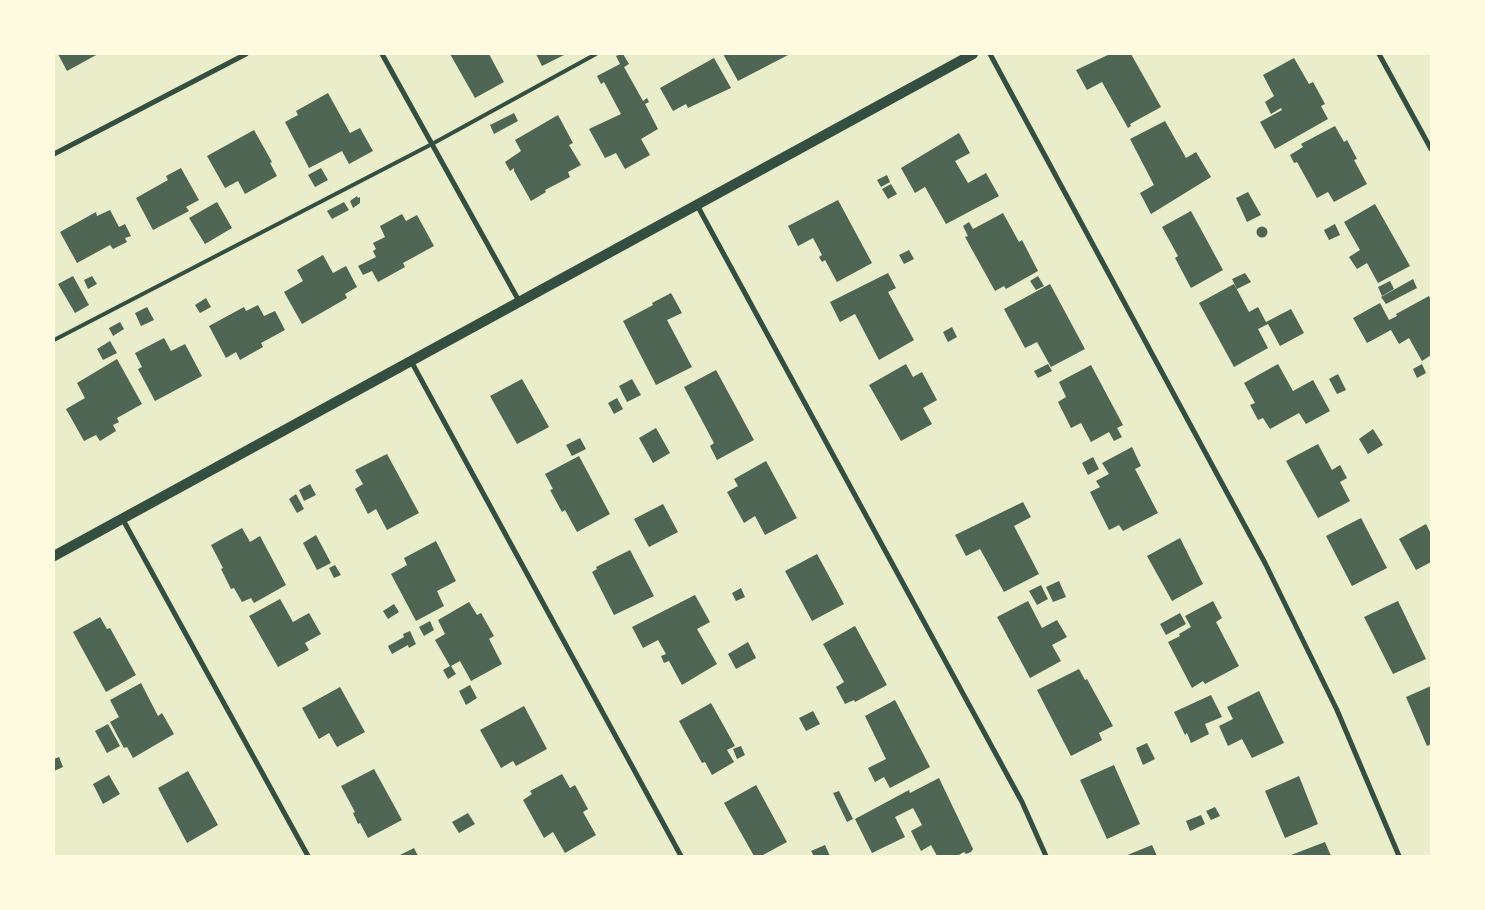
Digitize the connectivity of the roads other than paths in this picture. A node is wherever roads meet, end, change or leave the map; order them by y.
1 (246, 54) edge
2 (382, 54) edge
3 (596, 54) edge
4 (973, 54) edge
5 (990, 54) edge
6 (1379, 54) edge
7 (432, 144) junction
8 (1431, 149) edge
9 (54, 154) edge
10 (697, 205) junction
11 (519, 302) junction
12 (54, 340) edge
13 (410, 361) junction
14 (122, 518) junction
15 (54, 556) edge
16 (308, 856) edge
17 (681, 856) edge
18 (1046, 856) edge
19 (1399, 856) edge

1 - 9 street
2 - 7 street
3 - 7 lane
4 - 10 main road
5 - 19 street
6 - 8 street
7 - 11 street
7 - 12 lane
10 - 11 main road
10 - 18 street
11 - 13 main road
13 - 14 main road
13 - 17 street
14 - 15 main road
14 - 16 street

